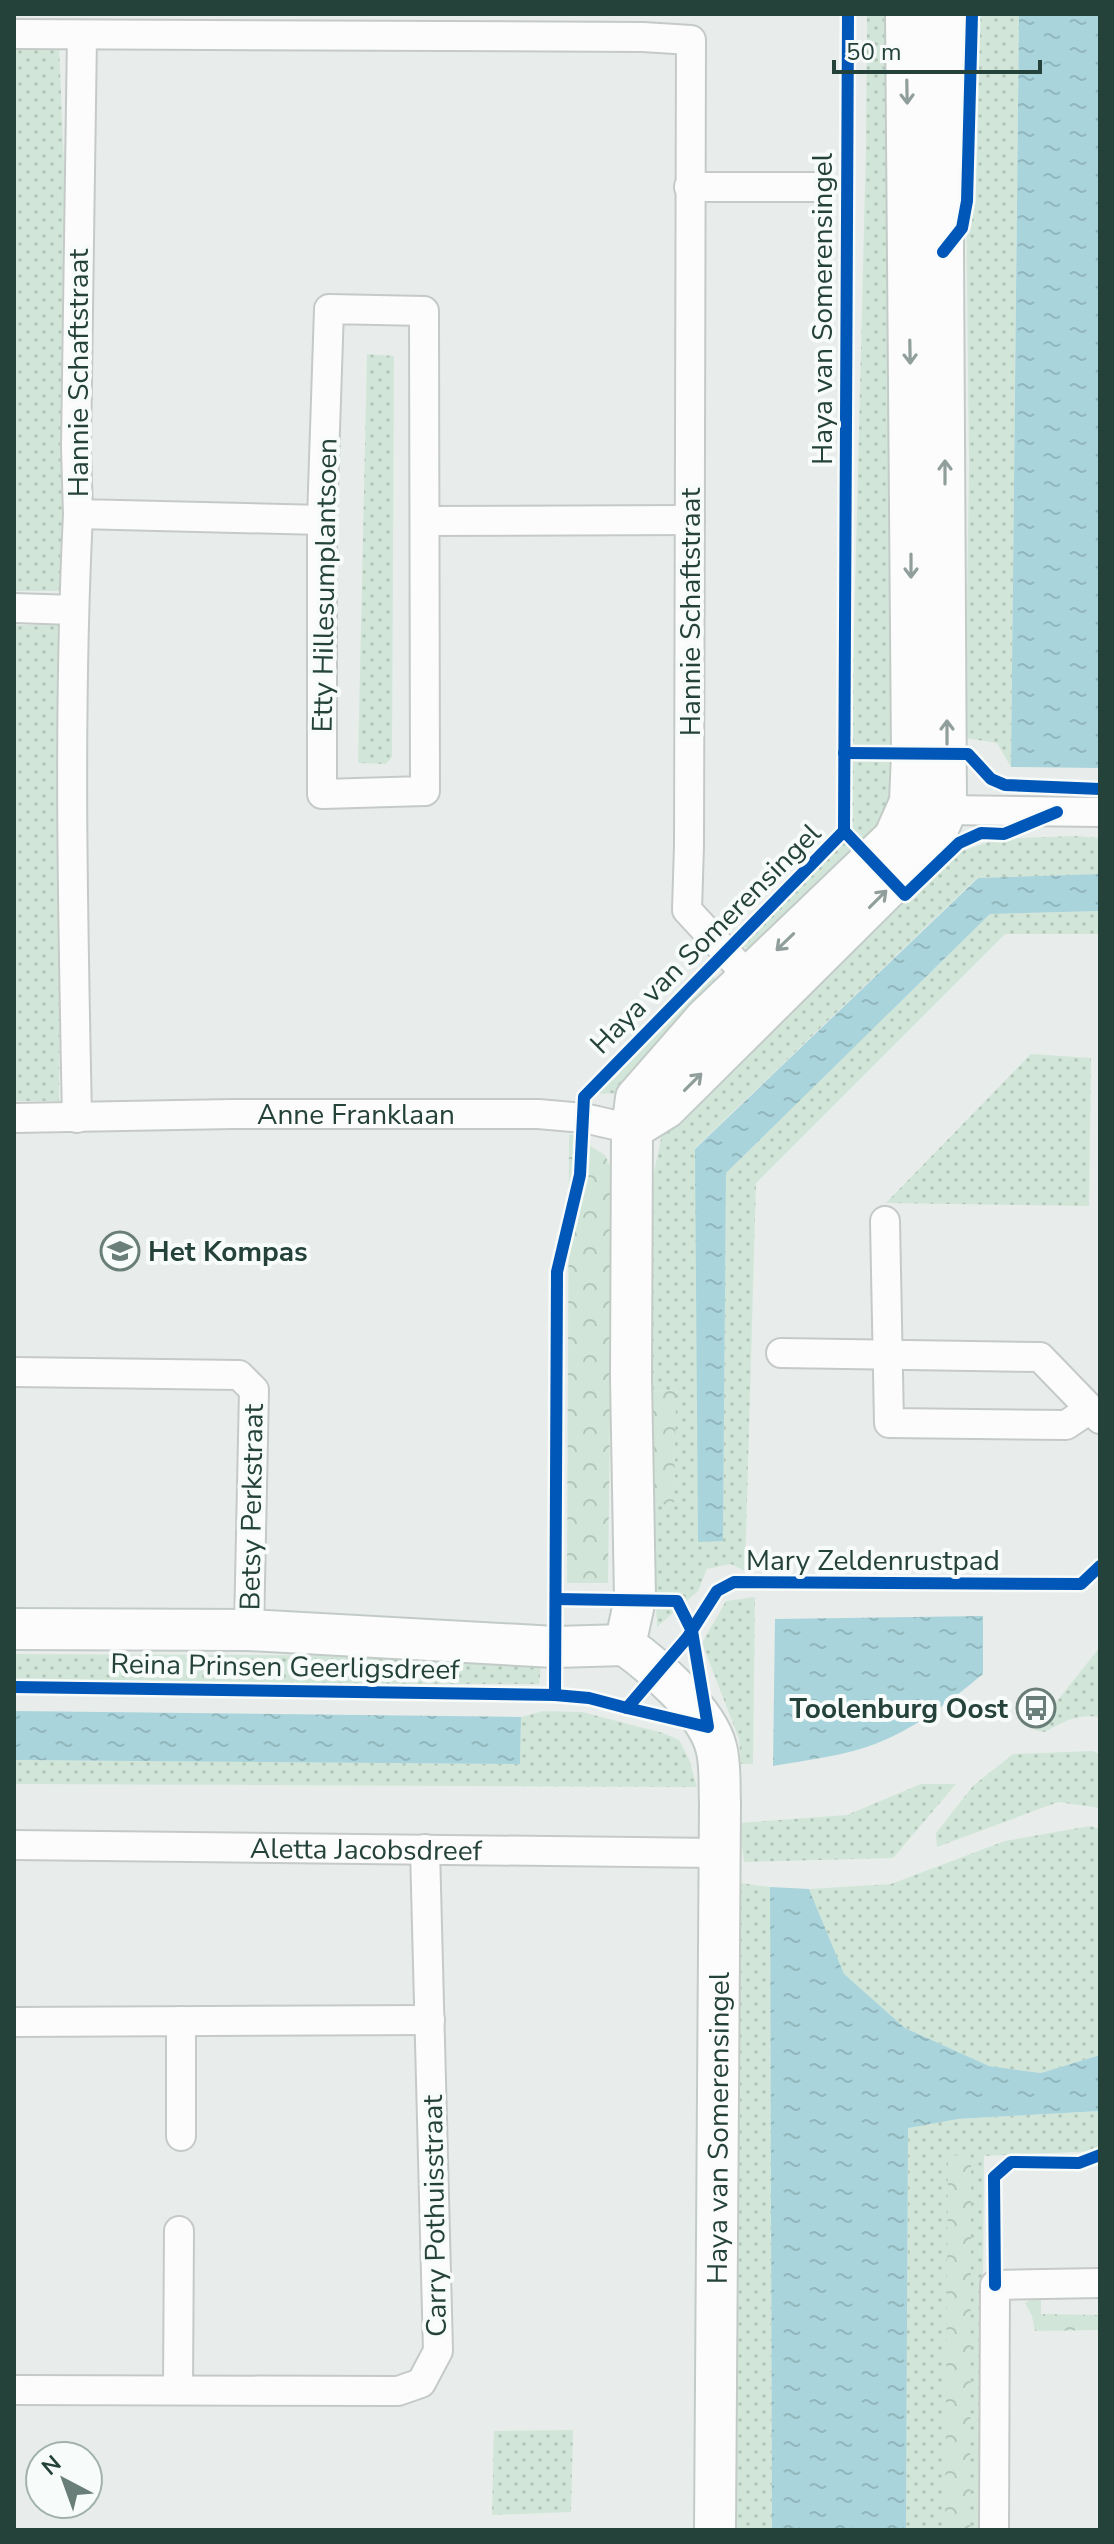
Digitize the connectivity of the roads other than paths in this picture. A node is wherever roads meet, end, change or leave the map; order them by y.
1 (906, 14) edge
2 (944, 14) edge
3 (14, 34) edge
4 (82, 35) junction
5 (689, 187) junction
6 (822, 187) dead end
7 (78, 514) junction
8 (322, 520) junction
9 (690, 520) junction
10 (426, 521) junction
11 (14, 608) edge
12 (74, 610) junction
13 (928, 806) junction
14 (1100, 812) edge
15 (761, 990) junction
16 (14, 1118) edge
17 (77, 1118) junction
18 (632, 1129) junction
19 (885, 1221) dead end
20 (781, 1353) dead end
21 (889, 1356) junction
22 (14, 1372) edge
23 (1095, 1414) edge
24 (14, 1629) edge
25 (249, 1630) junction
26 (625, 1645) junction
27 (14, 1845) edge
28 (425, 1849) junction
29 (718, 1853) junction
30 (430, 2020) junction
31 (181, 2021) junction
32 (14, 2022) edge
33 (181, 2136) dead end
34 (179, 2231) dead end
35 (1100, 2283) edge
36 (178, 2389) junction
37 (14, 2390) edge
38 (715, 2530) edge
39 (994, 2530) edge

1 -> 13 street
13 -> 2 street
3 - 4 street, Hannie Schaftstraat
4 - 5 street, Hannie Schaftstraat
4 - 7 street, Hannie Schaftstraat
5 - 6 street
5 - 9 street, Hannie Schaftstraat
7 - 8 street, Hannie Schaftstraat
7 - 12 street
8 - 10 street, Etty Hillesumplantsoen
8 - 10 street, Etty Hillesumplantsoen
9 - 10 street
9 - 15 street, Hannie Schaftstraat
11 - 12 street
12 - 17 street
13 - 14 street
13 - 15 street
15 - 18 street
16 - 17 street, Anne Franklaan
17 - 18 street, Anne Franklaan
18 - 26 street
19 - 21 street
20 - 21 street
21 - 23 street
21 - 23 street
22 - 25 street, Betsy Perkstraat
24 - 25 street, Reina Prinsen Geerligsdreef
25 - 26 street, Reina Prinsen Geerligsdreef
26 - 29 street, Haya van Somerensingel
27 - 28 street, Aletta Jacobsdreef
28 - 29 street, Aletta Jacobsdreef
28 - 30 street, Carry Pothuisstraat
29 - 38 street, Haya van Somerensingel
30 - 31 street
30 - 36 street, Carry Pothuisstraat
31 - 32 street
31 - 33 street
34 - 36 street
35 - 39 street
36 - 37 street, Carry Pothuisstraat

